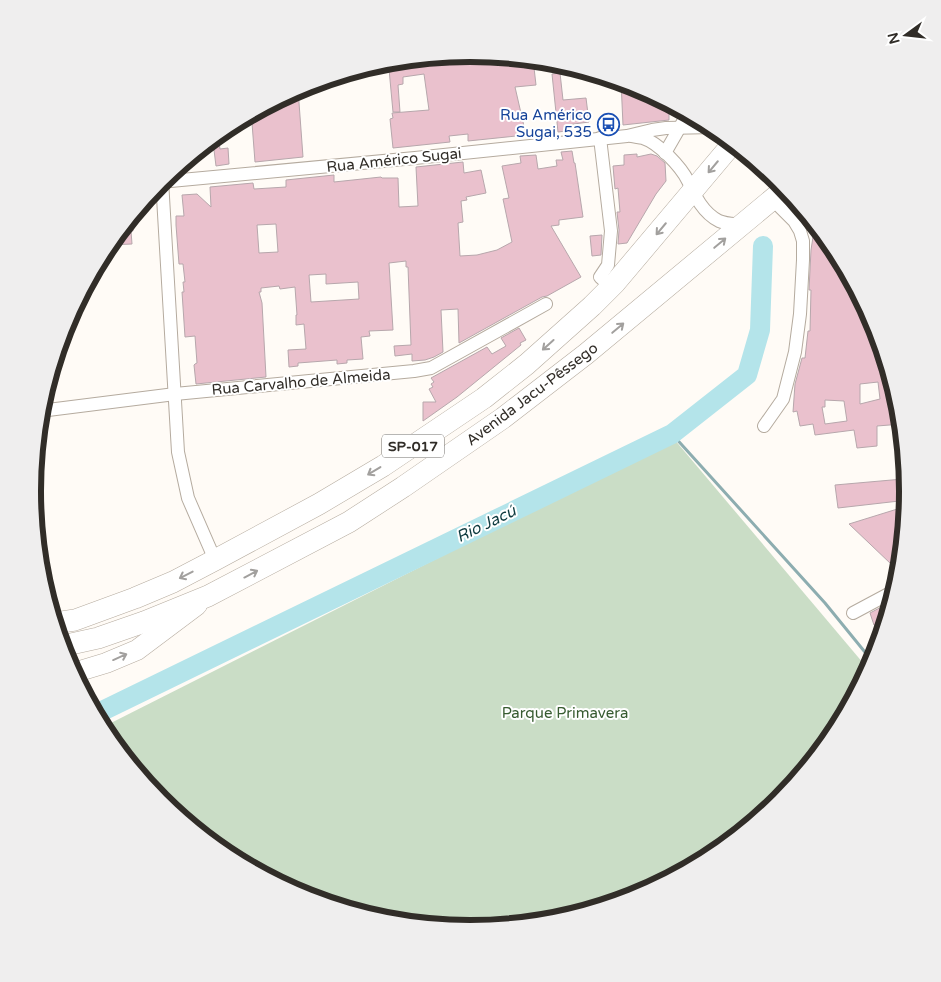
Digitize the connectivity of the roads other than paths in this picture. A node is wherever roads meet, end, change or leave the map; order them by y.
1 (685, 119) edge
2 (679, 128) junction
3 (699, 128) edge
4 (628, 136) junction
5 (600, 138) junction
6 (729, 148) edge
7 (665, 153) junction
8 (174, 181) edge
9 (692, 191) junction
10 (162, 193) edge
11 (779, 193) edge
12 (742, 224) junction
13 (610, 287) junction
14 (546, 304) dead end
15 (175, 394) junction
16 (49, 410) edge
17 (764, 426) dead end
18 (215, 560) junction
19 (208, 596) junction
20 (886, 597) edge
21 (853, 613) dead end
22 (65, 621) edge
23 (70, 644) edge
24 (81, 671) edge

1 - 2 street
2 - 3 street, Rua Américo Sugai
2 - 4 street, Rua Américo Sugai
2 - 7 street
4 - 5 street, Rua Américo Sugai
4 - 7 street, Rua Américo Sugai
5 - 8 street, Rua Américo Sugai
5 - 13 street
6 -> 9 highway, Avenida Jacu-Pêssego / SP-017
7 - 9 street, Rua Américo Sugai
9 - 12 street, Rua Américo Sugai
9 -> 13 highway, Avenida Jacu-Pêssego / SP-017
10 - 15 street
11 - 12 highway, Avenida Jacu-Pêssego / SP-017
11 - 17 street
19 -> 12 highway, Avenida Jacu-Pêssego / SP-017
13 -> 18 highway, Avenida Jacu-Pêssego / SP-017
14 - 15 street, Rua Carvalho de Almeida
15 - 16 street, Rua Carvalho de Almeida
15 - 18 street
18 -> 22 highway, Avenida Jacu-Pêssego / SP-017
19 - 23 highway, Avenida Jacu-Pêssego / SP-017
24 -> 19 main road
20 - 21 street

